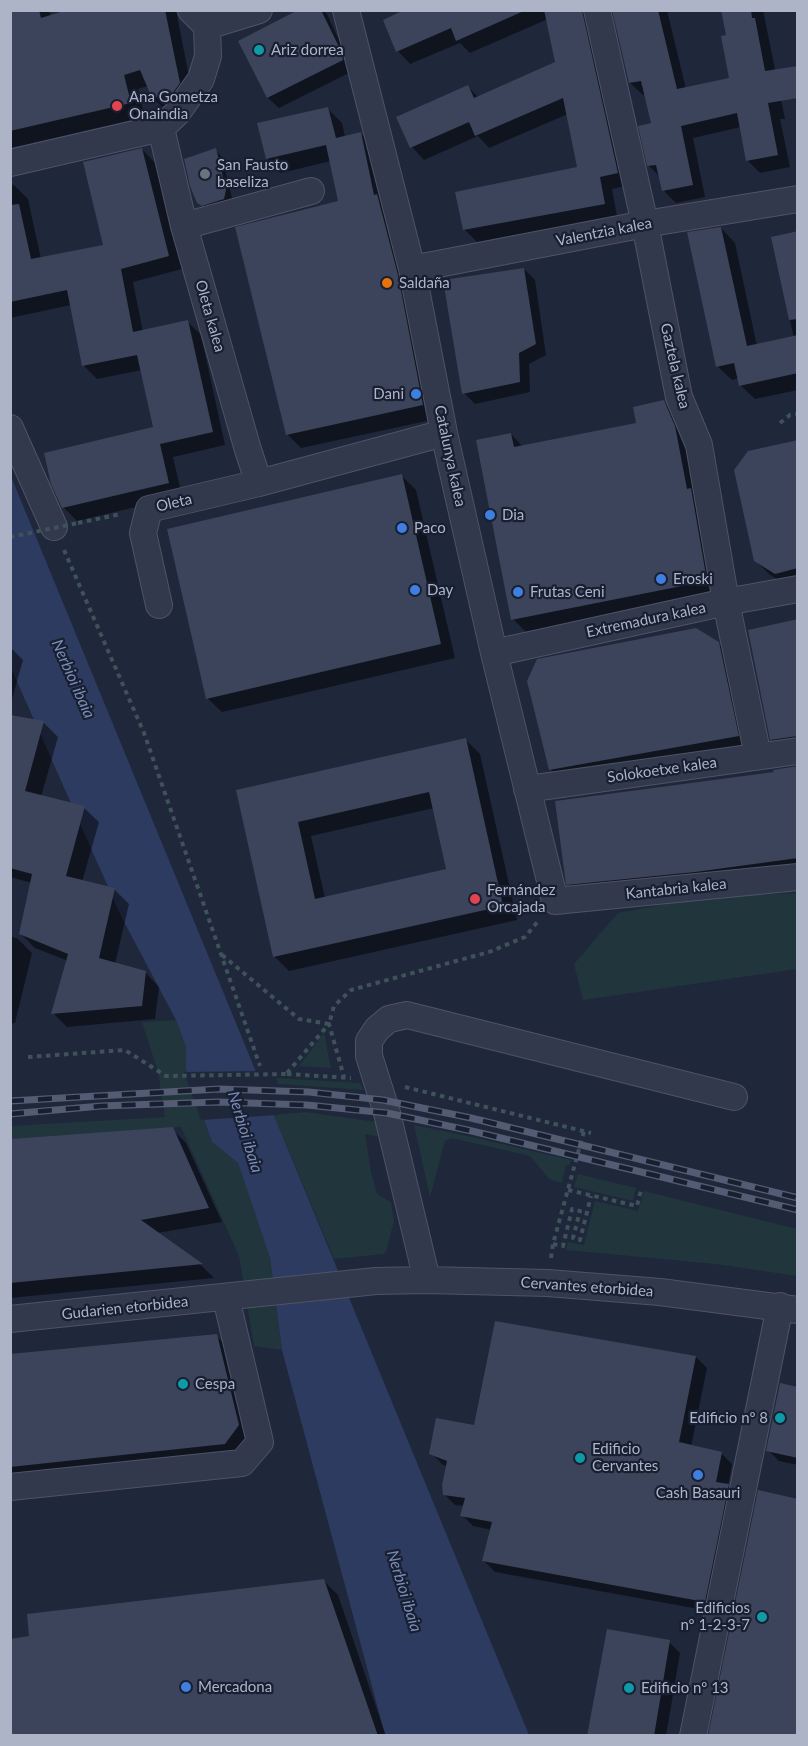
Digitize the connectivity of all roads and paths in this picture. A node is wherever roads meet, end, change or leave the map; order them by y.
1 (259, 10) edge
2 (346, 10) edge
3 (597, 10) edge
4 (199, 18) edge
5 (161, 128) junction
6 (10, 163) edge
7 (311, 191) dead end
8 (798, 199) edge
9 (645, 224) junction
10 (184, 226) junction
11 (412, 269) junction
12 (798, 414) edge
13 (780, 423) dead end
14 (10, 428) edge
15 (444, 434) junction
16 (259, 483) junction
17 (149, 509) junction
18 (64, 534) junction
19 (10, 537) edge
20 (798, 589) edge
21 (726, 602) junction
22 (159, 605) dead end
23 (494, 653) junction
24 (798, 751) edge
25 (758, 756) junction
26 (527, 789) junction
27 (798, 877) edge
28 (555, 901) junction
29 (221, 953) junction
30 (329, 1024) junction
31 (28, 1057) dead end
32 (260, 1066) dead end
33 (289, 1074) junction
34 (344, 1077) junction
35 (376, 1082) junction
36 (734, 1097) dead end
37 (584, 1131) junction
38 (591, 1133) dead end
39 (574, 1167) junction
40 (579, 1168) dead end
41 (568, 1190) junction
42 (640, 1190) dead end
43 (591, 1196) junction
44 (553, 1244) junction
45 (427, 1280) junction
46 (376, 1281) joint
47 (549, 1283) junction
48 (233, 1297) junction
49 (789, 1308) edge
50 (10, 1319) edge
51 (10, 1487) edge
52 (693, 1736) edge

1 - 4 street
2 - 11 street, Catalunya kalea
3 - 9 street, Gaztela kalea
4 - 5 street
5 - 6 street
5 - 10 street, Oleta kalea
7 - 10 street
8 - 9 street, Valentzia kalea
9 - 11 street, Valentzia kalea
9 - 21 street, Gaztela kalea
10 - 16 street, Oleta kalea
11 - 15 street, Catalunya kalea
12 - 13 path
14 - 18 street
15 - 16 street
15 - 23 street, Catalunya kalea
16 - 17 street, Oleta
17 - 18 path
17 - 22 street, Oleta
18 - 19 path, bridge
18 - 29 path
20 - 21 street, Extremadura kalea
21 - 23 street, Extremadura kalea
21 - 25 street, Gaztela kalea
23 - 26 street, Catalunya kalea
24 - 25 street, Solokoetxe kalea
25 - 26 street, Solokoetxe kalea
26 - 28 street, Catalunya kalea
27 - 28 street, Kantabria kalea
28 - 30 path
29 - 30 path
29 - 32 path
30 - 33 path
30 - 34 path
31 - 33 path
33 - 34 path
34 - 35 path
35 - 36 street
35 - 37 path
35 - 45 street
37 - 38 path
37 - 39 path
39 - 40 path
39 - 41 path
41 - 43 path
41 - 44 path
42 - 43 path
43 - 44 path
44 - 47 path
45 - 46 street, Cervantes etorbidea
45 - 47 street, Cervantes etorbidea
46 - 48 street, Gudarien etorbidea
47 - 49 street, Cervantes etorbidea
48 - 50 street, Gudarien etorbidea
48 - 51 street
49 - 52 street

